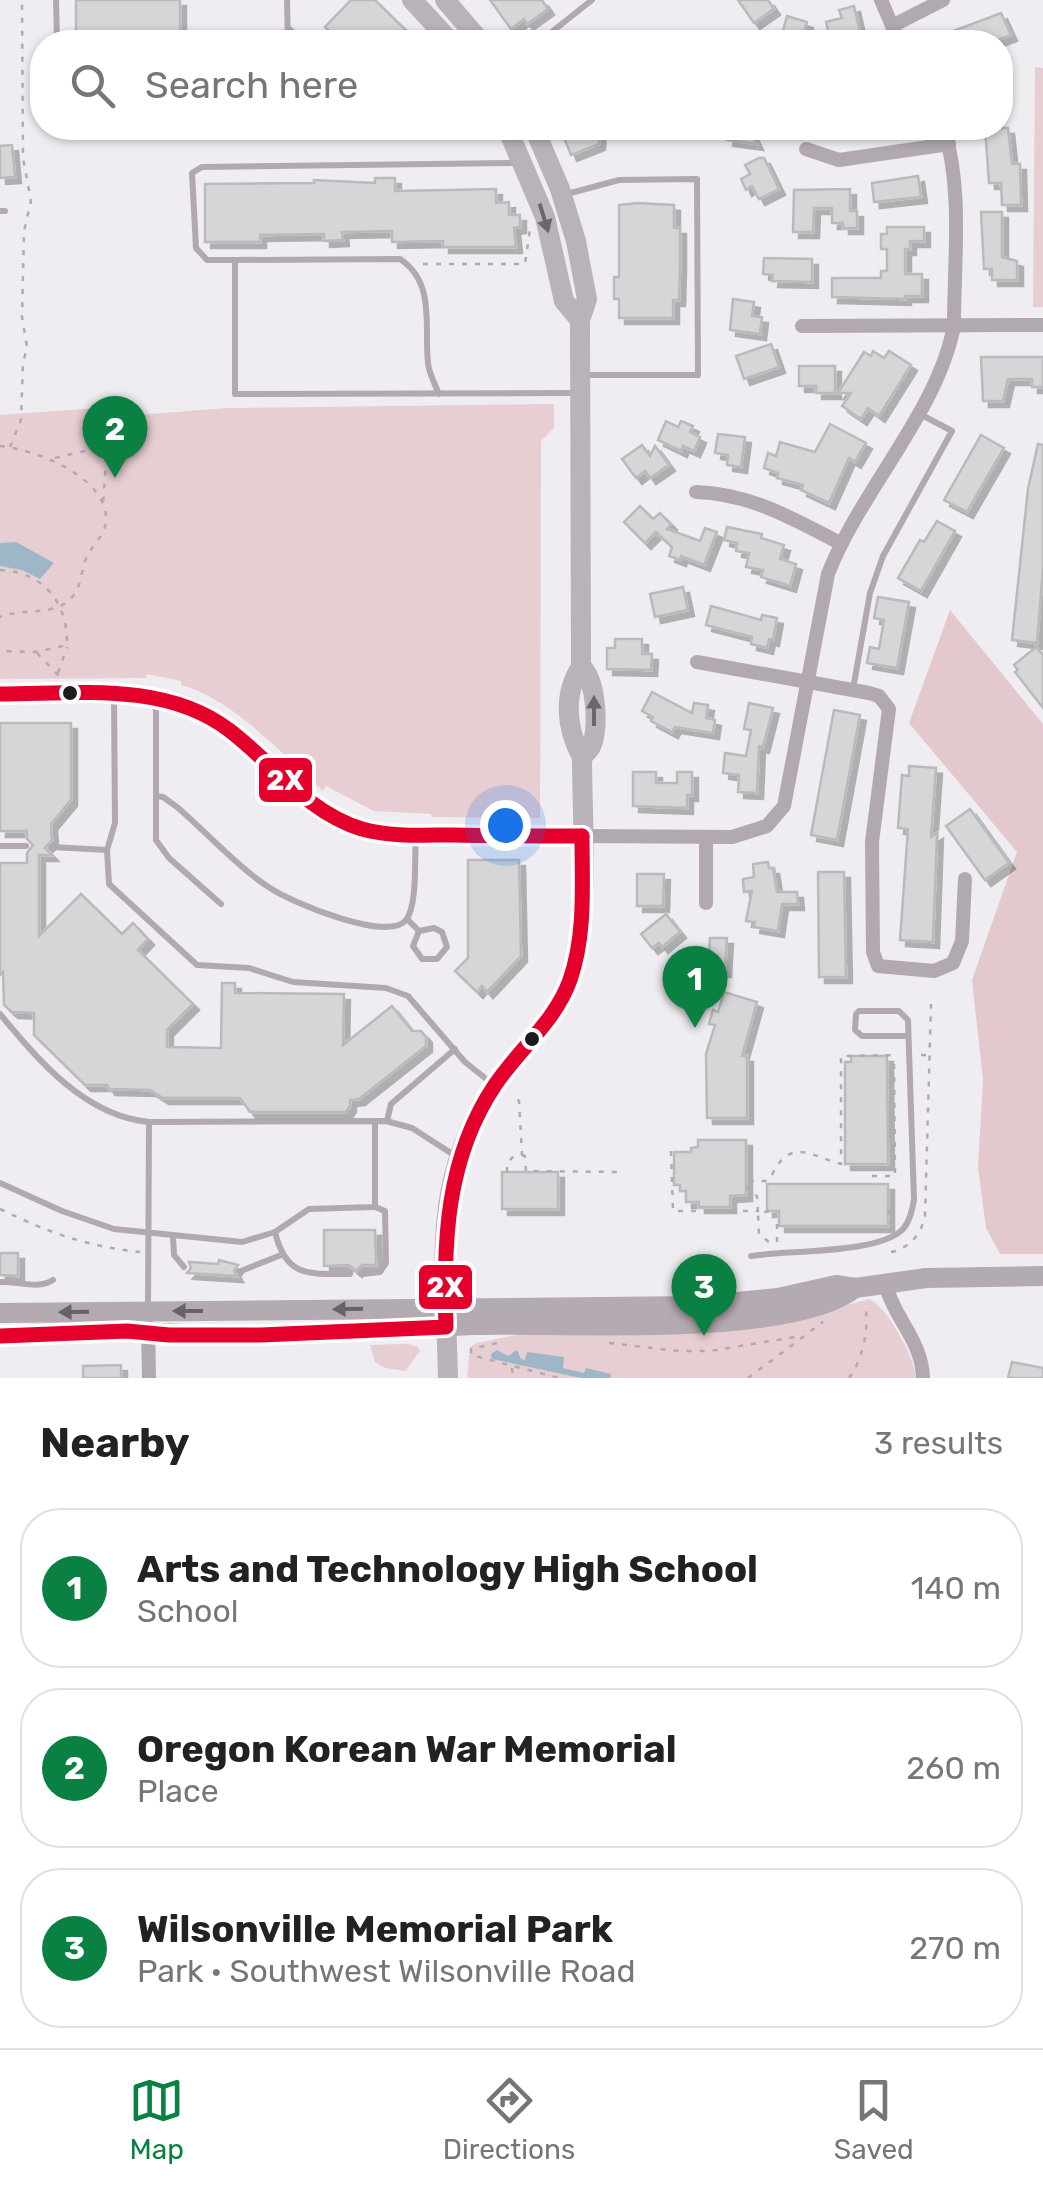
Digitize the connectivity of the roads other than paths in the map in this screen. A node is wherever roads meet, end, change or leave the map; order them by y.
1 (56, 0) edge
2 (288, 0) edge
3 (412, 0) edge
4 (445, 0) edge
5 (592, 0) edge
6 (882, 0) edge
7 (942, 0) edge
8 (892, 26) junction
9 (288, 28) joint
10 (57, 30) edge
11 (290, 30) edge
12 (440, 30) edge
13 (471, 30) edge
14 (555, 30) edge
15 (894, 30) edge
16 (513, 140) edge
17 (539, 140) edge
18 (948, 140) edge
19 (949, 144) junction
20 (806, 149) dead end
21 (524, 163) junction
22 (562, 196) junction
23 (235, 260) junction
24 (580, 320) junction
25 (954, 325) junction
26 (1043, 325) edge
27 (802, 326) dead end
28 (581, 384) junction
29 (439, 394) junction
30 (917, 413) junction
31 (696, 492) dead end
32 (840, 544) junction
33 (696, 662) dead end
34 (806, 684) junction
35 (852, 690) junction
36 (0, 694) edge
37 (114, 696) junction
38 (156, 698) junction
39 (156, 796) junction
40 (416, 836) junction
41 (582, 836) junction
42 (706, 838) junction
43 (0, 846) edge
44 (26, 846) dead end
45 (52, 847) dead end
46 (106, 850) junction
47 (965, 879) dead end
48 (706, 903) dead end
49 (221, 904) dead end
50 (407, 919) junction
51 (419, 931) junction
52 (0, 1014) edge
53 (908, 1036) junction
54 (454, 1050) junction
55 (504, 1090) junction
56 (375, 1121) junction
57 (387, 1121) junction
58 (149, 1122) junction
59 (458, 1158) junction
60 (0, 1184) edge
61 (375, 1207) junction
62 (275, 1232) junction
63 (146, 1234) junction
64 (173, 1236) junction
65 (280, 1254) junction
66 (751, 1256) dead end
67 (184, 1267) dead end
68 (242, 1271) dead end
69 (350, 1274) dead end
70 (362, 1274) dead end
71 (1043, 1276) edge
72 (53, 1280) dead end
73 (0, 1282) edge
74 (885, 1283) junction
75 (148, 1312) junction
76 (0, 1313) edge
77 (446, 1318) junction
78 (148, 1333) junction
79 (0, 1336) edge
80 (150, 1378) edge
81 (448, 1378) edge
82 (923, 1378) edge

1 - 10 lane
2 - 9 lane
3 - 12 main road
4 - 13 main road
5 - 14 lane
6 - 8 street
7 - 8 street
8 - 15 street
9 - 11 lane
16 - 21 main road
17 - 22 main road
18 - 19 street
19 - 20 street
19 - 25 street
21 - 23 lane
21 -> 24 main road
22 - 24 main road
22 - 28 lane
23 - 29 lane
23 - 29 lane
24 - 28 main road
25 - 26 street
25 - 27 street
25 - 30 street
28 - 29 lane
28 - 41 main road
30 - 32 street
30 - 35 lane
31 - 32 street
32 - 34 street
33 - 34 street
34 - 35 street
34 - 42 street
35 - 47 street
36 - 37 main road
37 - 38 main road
37 - 46 lane
38 - 39 lane
38 - 40 main road
39 - 49 lane
39 - 50 lane
40 - 41 main road
40 - 50 lane
41 - 42 street
41 - 55 main road
42 - 48 street
43 - 44 lane
45 - 46 lane
46 - 54 lane
50 - 51 lane
51 - 51 lane
52 - 58 lane
53 - 53 lane
53 - 66 lane
54 - 55 lane
54 - 57 lane
55 - 59 main road
56 - 57 lane
56 - 58 lane
56 - 61 lane
57 - 59 lane
58 - 63 lane
59 - 77 main road
60 - 63 lane
61 - 62 lane
61 - 70 lane
62 - 64 lane
62 - 65 lane
63 - 64 lane
63 - 75 lane
64 - 67 lane
65 - 68 lane
65 - 69 lane
71 - 74 main road
72 - 73 lane
74 - 77 main road
74 - 82 street
75 -> 76 main road
77 -> 75 main road
75 - 78 street
77 - 78 main road
77 - 81 main road
78 - 79 main road
78 - 80 street

